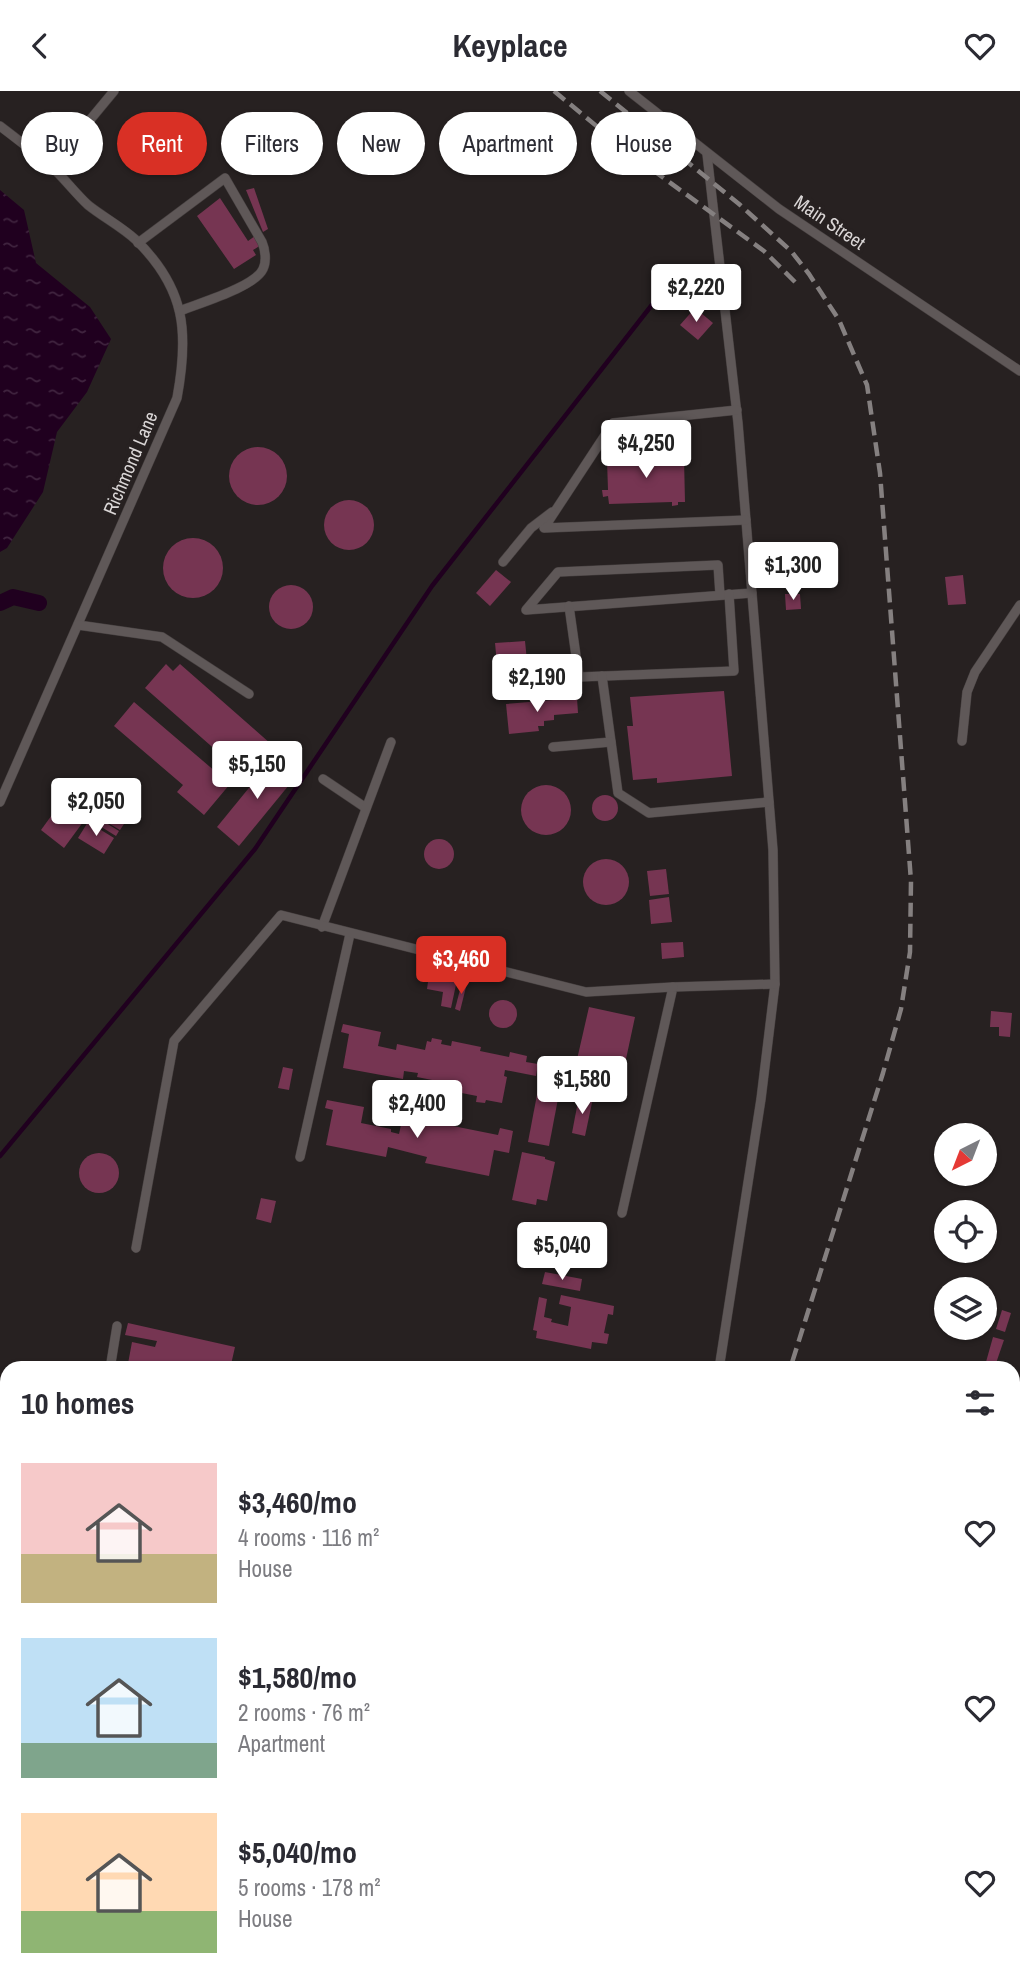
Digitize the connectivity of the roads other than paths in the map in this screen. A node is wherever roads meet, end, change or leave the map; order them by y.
1 (114, 91) edge
2 (629, 91) edge
3 (97, 112) edge
4 (0, 125) edge
5 (21, 142) edge
6 (707, 154) junction
7 (59, 175) edge
8 (138, 243) junction
9 (180, 311) junction
10 (1020, 371) edge
11 (737, 410) junction
12 (559, 506) junction
13 (746, 520) junction
14 (503, 562) dead end
15 (752, 593) junction
16 (724, 595) junction
17 (1020, 605) edge
18 (569, 606) junction
19 (78, 625) junction
20 (602, 676) junction
21 (249, 694) dead end
22 (962, 741) dead end
23 (391, 742) dead end
24 (611, 743) junction
25 (553, 747) dead end
26 (323, 779) dead end
27 (0, 802) edge
28 (769, 802) junction
29 (366, 809) junction
30 (322, 927) junction
31 (350, 935) junction
32 (775, 984) junction
33 (673, 987) junction
34 (300, 1157) dead end
35 (622, 1213) dead end
36 (136, 1248) dead end
37 (117, 1326) dead end
38 (111, 1361) edge
39 (720, 1361) edge

1 - 3 lane
2 - 6 lane, Main Street
4 - 5 lane, Richmond Lane
6 - 10 lane, Main Street
6 - 11 lane
7 - 8 lane, Richmond Lane
8 - 9 lane, Richmond Lane
8 - 9 lane
9 - 19 lane, Richmond Lane
11 - 12 lane
11 - 13 lane
12 - 13 lane
12 - 14 lane
13 - 15 lane
15 - 16 lane
15 - 28 lane
16 - 18 lane
16 - 18 lane
16 - 20 lane
17 - 22 lane
18 - 20 lane
19 - 21 lane
19 - 27 lane, Richmond Lane
20 - 24 lane
23 - 29 lane
24 - 25 lane
24 - 28 lane
26 - 29 lane
28 - 32 lane
29 - 30 lane
30 - 31 lane
30 - 36 lane
31 - 33 lane
31 - 34 lane
32 - 33 lane
32 - 39 lane
33 - 35 lane
37 - 38 lane

